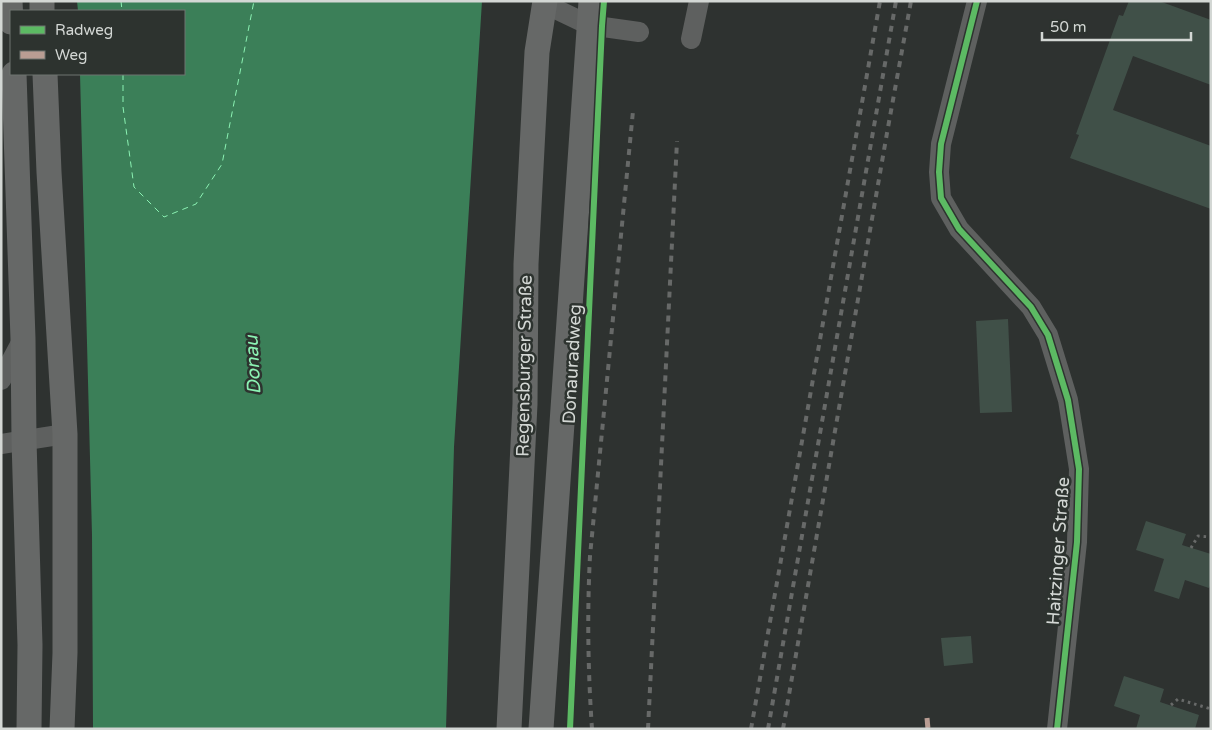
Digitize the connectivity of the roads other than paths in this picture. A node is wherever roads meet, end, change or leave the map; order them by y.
1 (699, 1) edge
2 (977, 1) edge
3 (545, 3) edge
4 (590, 13) edge
5 (639, 32) dead end
6 (691, 39) dead end
7 (14, 75) edge
8 (45, 75) edge
9 (23, 339) junction
10 (1, 380) edge
11 (64, 434) junction
12 (13, 442) edge
13 (29, 729) edge
14 (62, 729) edge
15 (509, 729) edge
16 (541, 729) edge
17 (1058, 729) edge

1 - 6 street
2 - 17 street, Haitzinger Straße
3 - 4 street, Regensburger Straße
3 - 15 main road, Regensburger Straße
4 - 5 street, Regensburger Straße
4 - 16 main road
7 - 9 main road
8 - 11 main road
9 - 10 street
9 - 12 main road
11 - 12 street
11 - 14 main road
12 - 13 main road

